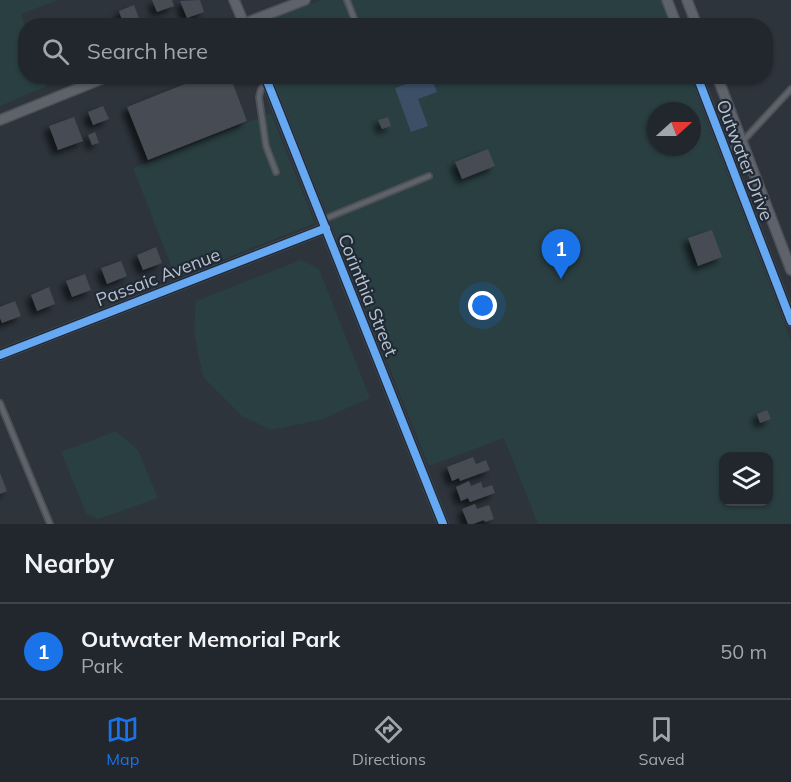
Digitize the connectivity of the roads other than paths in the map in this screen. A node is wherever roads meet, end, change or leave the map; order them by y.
1 (234, 0) edge
2 (304, 0) edge
3 (347, 0) edge
4 (667, 0) edge
5 (687, 0) edge
6 (240, 18) edge
7 (259, 18) edge
8 (354, 18) edge
9 (674, 18) edge
10 (694, 18) edge
11 (89, 84) edge
12 (264, 84) edge
13 (269, 84) edge
14 (700, 84) edge
15 (720, 84) edge
16 (791, 89) edge
17 (0, 120) edge
18 (742, 142) junction
19 (727, 154) junction
20 (276, 172) dead end
21 (429, 176) dead end
22 (324, 224) junction
23 (791, 270) edge
24 (791, 321) edge
25 (0, 355) edge
26 (0, 403) edge
27 (50, 524) edge
28 (443, 524) edge

1 - 6 street
2 - 7 street
3 - 8 lane
4 - 9 street
5 - 10 street
11 - 17 street
12 - 20 lane
13 - 22 street, Corinthia Street
14 - 19 street, Outwater Drive
15 - 18 street, Outwater Drive
16 - 18 lane
18 - 19 lane
18 - 23 street, Outwater Drive
19 - 24 street, Outwater Drive
21 - 22 lane
22 - 25 street, Passaic Avenue
22 - 28 street, Corinthia Street
26 - 27 lane

